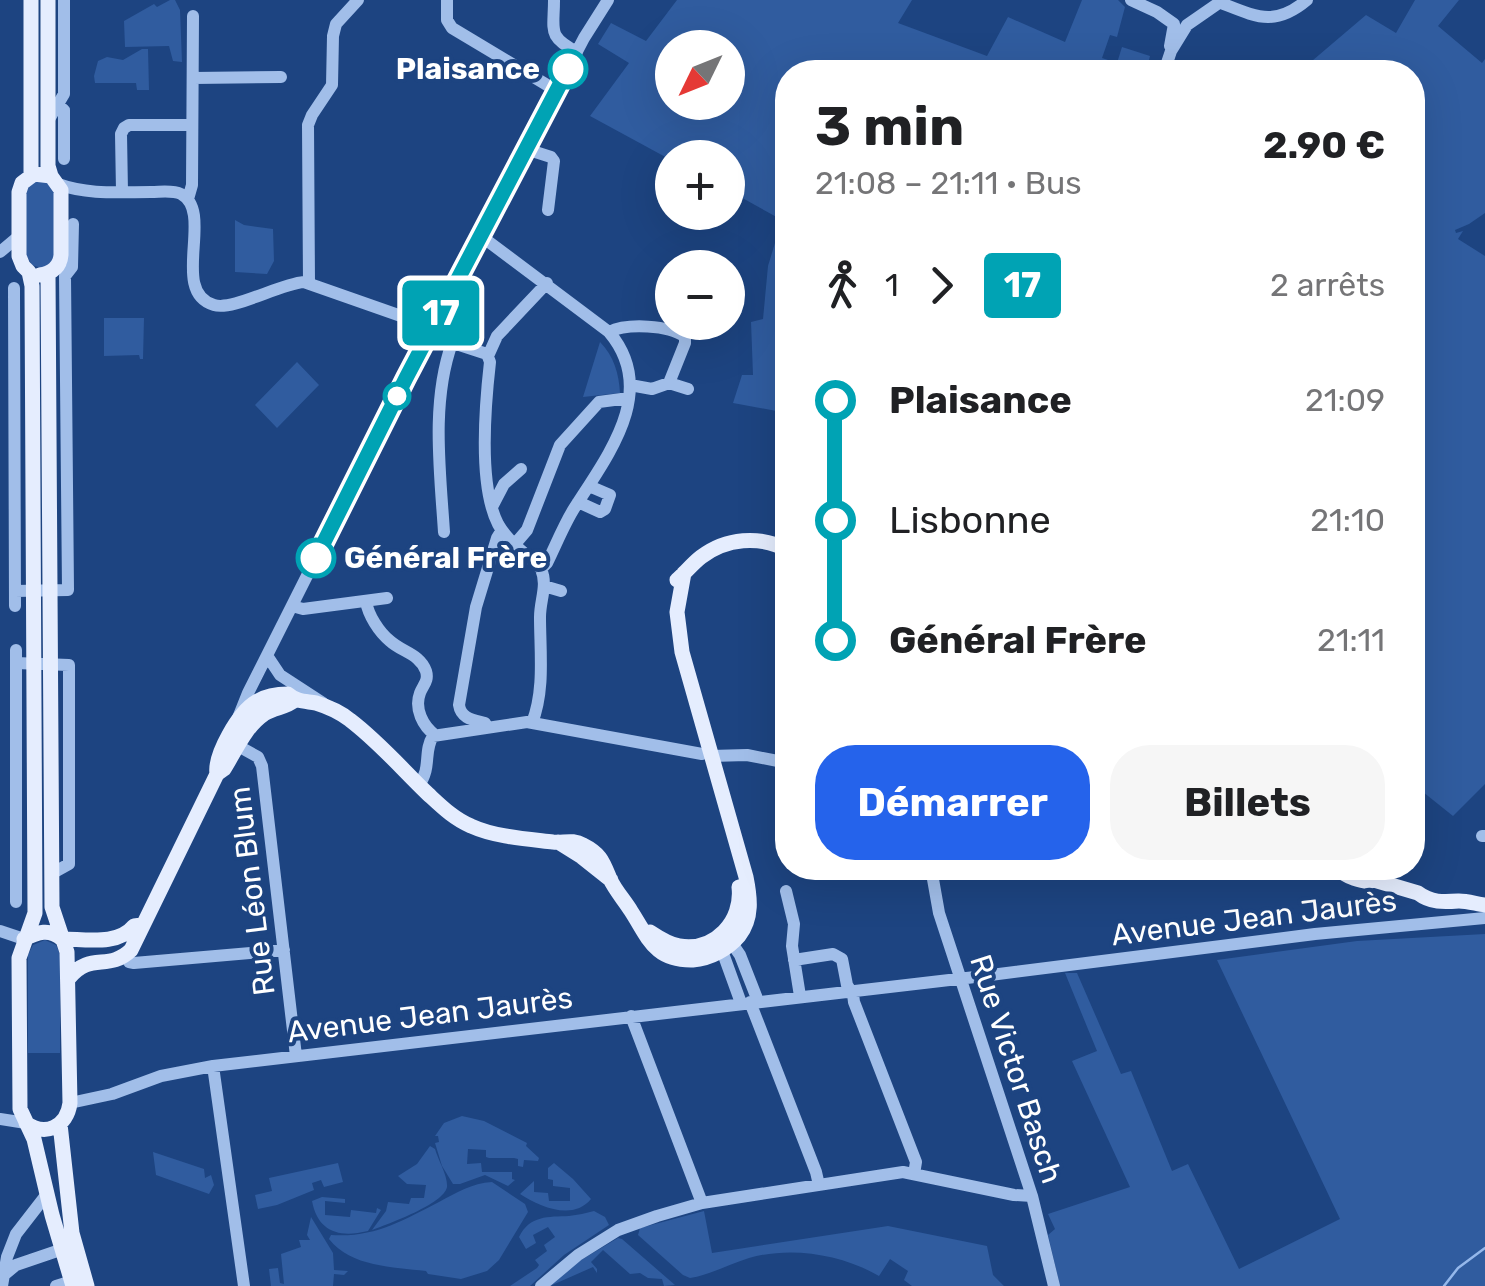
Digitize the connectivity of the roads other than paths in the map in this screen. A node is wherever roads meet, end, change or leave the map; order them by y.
1 (31, 0) edge
2 (48, 0) edge
3 (64, 0) edge
4 (358, 0) edge
5 (447, 0) edge
6 (554, 0) edge
7 (608, 0) edge
8 (1131, 0) edge
9 (1307, 0) edge
10 (1222, 2) edge
11 (192, 16) dead end
12 (1171, 50) junction
13 (577, 52) junction
14 (1168, 60) edge
15 (281, 77) dead end
16 (192, 78) junction
17 (557, 91) junction
18 (58, 104) junction
19 (48, 120) junction
20 (192, 126) junction
21 (526, 148) junction
22 (64, 159) dead end
23 (31, 176) junction
24 (55, 180) junction
25 (88, 192) junction
26 (122, 192) junction
27 (188, 200) junction
28 (548, 210) dead end
29 (67, 218) junction
30 (19, 236) junction
31 (480, 236) junction
32 (0, 255) edge
33 (26, 269) junction
34 (48, 273) junction
35 (546, 283) junction
36 (309, 284) junction
37 (14, 288) dead end
38 (41, 332) junction
39 (431, 332) junction
40 (609, 332) junction
41 (66, 343) junction
42 (452, 343) junction
43 (15, 351) junction
44 (488, 356) junction
45 (669, 383) junction
46 (688, 389) dead end
47 (630, 391) junction
48 (521, 468) dead end
49 (589, 486) junction
50 (578, 502) junction
51 (492, 507) junction
52 (502, 530) junction
53 (444, 532) dead end
54 (515, 544) junction
55 (775, 546) edge
56 (541, 569) junction
57 (544, 586) junction
58 (15, 591) junction
59 (42, 591) junction
60 (561, 591) dead end
61 (387, 598) dead end
62 (366, 601) junction
63 (15, 606) dead end
64 (292, 606) junction
65 (268, 657) junction
66 (34, 663) junction
67 (51, 664) junction
68 (260, 672) junction
69 (267, 705) junction
70 (330, 708) junction
71 (532, 724) junction
72 (235, 725) junction
73 (486, 728) junction
74 (435, 735) junction
75 (232, 743) junction
76 (707, 755) junction
77 (775, 760) edge
78 (419, 785) junction
79 (17, 878) junction
80 (933, 880) edge
81 (1362, 880) edge
82 (1374, 880) joint
83 (34, 887) junction
84 (786, 891) dead end
85 (16, 902) dead end
86 (1485, 905) edge
87 (1485, 918) edge
88 (142, 925) junction
89 (0, 931) edge
90 (122, 937) junction
91 (62, 939) junction
92 (24, 940) junction
93 (724, 941) junction
94 (284, 950) junction
95 (126, 956) junction
96 (794, 960) junction
97 (69, 978) junction
98 (960, 978) junction
99 (850, 990) junction
100 (800, 996) junction
101 (750, 1002) junction
102 (631, 1016) junction
103 (296, 1056) junction
104 (213, 1066) junction
105 (70, 1104) junction
106 (0, 1119) edge
107 (26, 1122) junction
108 (60, 1124) junction
109 (914, 1174) junction
110 (819, 1185) junction
111 (47, 1194) junction
112 (1032, 1196) junction
113 (702, 1203) junction
114 (63, 1249) junction
115 (4, 1280) edge
116 (72, 1285) edge
117 (244, 1286) edge
118 (541, 1286) edge
119 (1054, 1286) edge

1 - 23 main road
2 - 19 main road
3 - 18 street
4 - 36 street
5 - 17 street
6 - 13 street
7 - 13 street
8 - 12 street
9 - 10 street
10 - 12 street
11 - 16 street
12 - 14 street
13 - 17 street
15 - 16 street
16 - 20 street
17 - 21 street
18 - 19 street
18 - 22 street
19 - 24 main road
20 - 26 street
20 - 27 street
21 - 28 street
21 - 31 street
23 - 24 main road
23 - 30 main road
24 - 25 street
24 - 29 main road
25 - 26 street
25 - 29 street
26 - 27 street
27 - 36 street
29 - 34 main road
29 - 41 street
30 - 32 street
30 - 33 main road
31 - 35 street
31 - 39 street
32 - 33 street
33 - 34 main road
33 - 38 main road
34 - 38 main road
35 - 40 street
35 - 44 street
36 - 39 street
37 - 43 street
38 - 41 street
38 - 43 street
38 - 59 main road
39 - 42 street
39 - 64 street
40 - 45 street
40 - 47 street
41 - 59 street
42 - 44 street
42 - 53 street
43 - 58 street
44 - 51 street
45 - 46 street
45 - 47 street
47 - 49 street
47 - 54 street
48 - 51 street
49 - 50 street
49 - 50 street
50 - 56 street
51 - 52 street
52 - 54 street
52 - 73 street
54 - 56 street
55 - 76 main road
56 - 57 street
57 - 60 street
57 - 71 street
58 - 59 street
58 - 63 street
59 - 66 main road
59 - 67 main road
61 - 62 street
62 - 64 street
62 - 74 street
64 - 65 street
65 - 68 street
65 - 70 street
66 - 67 street
66 - 79 street
66 - 83 main road
67 - 91 main road
68 - 69 street
68 - 72 street
69 - 70 main road
69 - 72 main road
69 - 75 main road
70 - 78 main road
71 - 73 street
71 - 76 street
72 - 75 main road
73 - 74 street
74 - 78 street
75 - 88 main road
75 - 94 street, Rue Léon Blum
76 - 77 street
76 - 93 main road
78 - 93 main road
79 - 83 street
79 - 85 street
80 - 98 street, Rue Victor Basch
81 - 82 main road
82 - 86 main road
83 - 92 main road
84 - 96 street
87 - 98 street, Avenue Jean Jaurès
88 - 90 main road
88 - 95 main road
89 - 92 street
90 - 91 main road
90 - 95 main road
91 - 92 main road
91 - 97 main road
92 - 107 main road
93 - 101 street
94 - 95 street
94 - 103 street, Rue Léon Blum
95 - 97 main road
96 - 99 street
96 - 100 street
97 - 105 main road
98 - 99 street, Avenue Jean Jaurès
98 - 112 street, Rue Victor Basch
99 - 100 street, Avenue Jean Jaurès
99 - 109 street
100 - 101 street, Avenue Jean Jaurès
101 - 102 street, Avenue Jean Jaurès
101 - 110 street
102 - 103 street, Avenue Jean Jaurès
102 - 113 street
103 - 104 street, Avenue Jean Jaurès
104 - 105 street, Avenue Jean Jaurès
104 - 117 street
105 - 108 main road
106 - 107 street
107 - 108 main road
107 - 111 main road
108 - 116 main road
109 - 110 street
109 - 112 street
110 - 113 street
111 - 114 main road
111 - 115 street
112 - 119 street, Rue Victor Basch
113 - 118 street
114 - 115 street
114 - 116 main road

